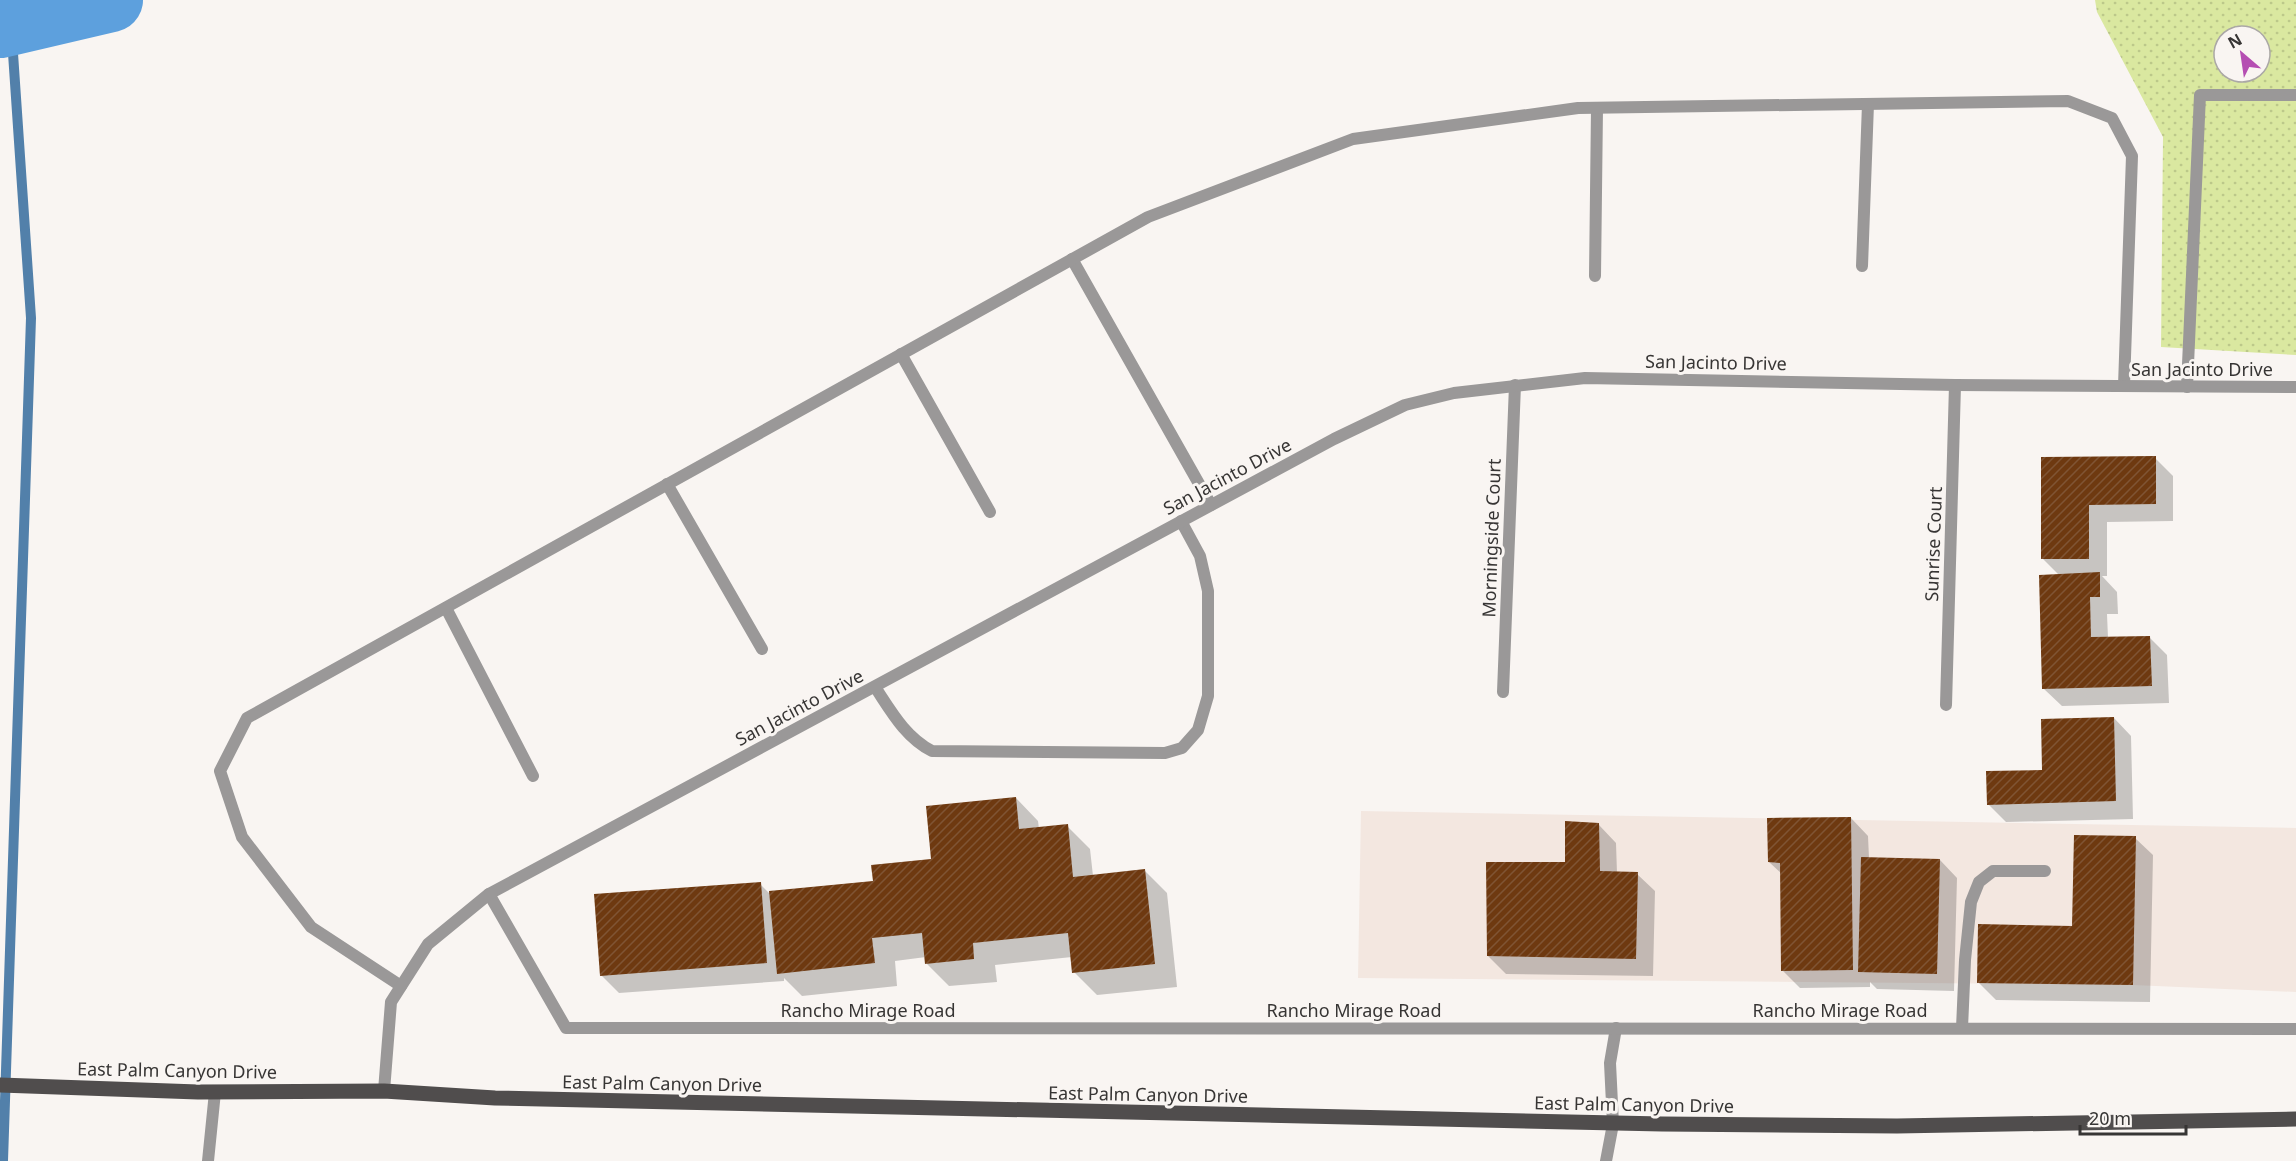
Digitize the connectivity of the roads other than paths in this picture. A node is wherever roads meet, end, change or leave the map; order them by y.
1 (2296, 95) edge
2 (1868, 104) junction
3 (1596, 108) junction
4 (1071, 259) junction
5 (1862, 266) dead end
6 (1595, 276) dead end
7 (901, 354) junction
8 (1515, 385) junction
9 (1955, 385) junction
10 (2124, 386) junction
11 (2187, 387) junction
12 (2296, 387) edge
13 (667, 484) junction
14 (1211, 505) junction
15 (990, 512) dead end
16 (1181, 521) junction
17 (446, 608) junction
18 (762, 649) dead end
19 (874, 687) junction
20 (1503, 692) dead end
21 (1947, 705) dead end
22 (533, 776) dead end
23 (2045, 871) dead end
24 (489, 894) junction
25 (401, 986) junction
26 (1616, 1028) junction
27 (1962, 1028) junction
28 (2296, 1029) edge
29 (0, 1085) edge
30 (384, 1091) junction
31 (215, 1092) junction
32 (2296, 1119) edge
33 (1613, 1124) junction
34 (208, 1161) edge
35 (1606, 1161) edge

1 - 11 street
2 - 3 street
2 - 5 street
2 - 10 street
3 - 4 street
3 - 6 street
4 - 7 street
4 - 14 street
7 - 13 street
7 - 15 street
8 - 9 street, San Jacinto Drive
8 - 14 street, San Jacinto Drive
8 - 20 street, Morningside Court
9 - 10 street, San Jacinto Drive
9 - 21 street, Sunrise Court
10 - 11 street, San Jacinto Drive
11 - 12 street, San Jacinto Drive
13 - 17 street
13 - 18 street
14 - 16 street, San Jacinto Drive
16 - 19 street, San Jacinto Drive
16 - 19 street
17 - 22 street
17 - 25 street
19 - 24 street, San Jacinto Drive
23 - 27 street
24 - 25 street, San Jacinto Drive
24 - 26 street, Rancho Mirage Road
25 - 30 street, San Jacinto Drive
26 - 27 street, Rancho Mirage Road
26 - 33 street
27 - 28 street, Rancho Mirage Road
29 - 31 main road, East Palm Canyon Drive
30 - 31 main road, East Palm Canyon Drive
30 - 33 main road, East Palm Canyon Drive
31 - 34 street
32 - 33 main road, East Palm Canyon Drive
33 - 35 street

